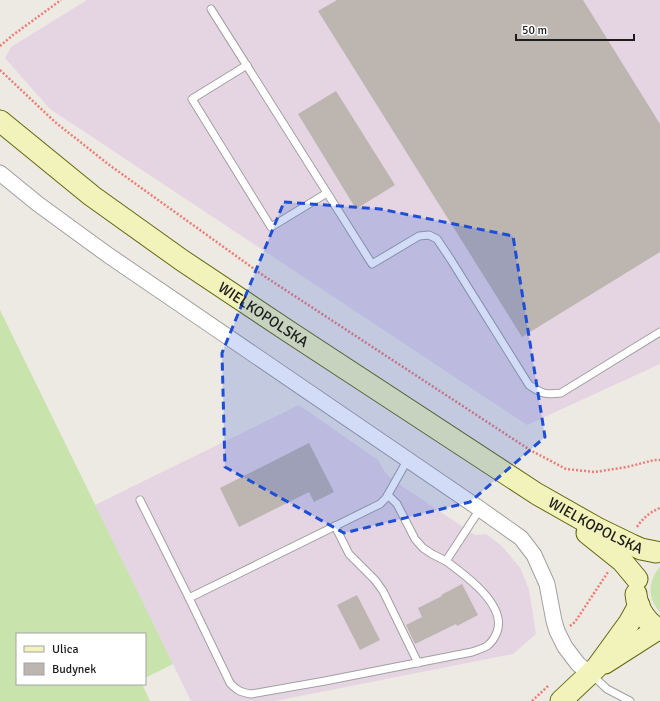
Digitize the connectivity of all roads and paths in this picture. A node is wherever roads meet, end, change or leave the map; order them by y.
1 (61, 0) edge
2 (211, 9) dead end
3 (0, 46) edge
4 (247, 65) junction
5 (0, 70) edge
6 (0, 120) edge
7 (0, 173) edge
8 (327, 193) junction
9 (660, 332) edge
10 (408, 459) junction
11 (660, 460) edge
12 (388, 495) junction
13 (140, 500) dead end
14 (660, 508) edge
15 (480, 509) junction
16 (335, 526) junction
17 (623, 550) junction
18 (658, 551) edge
19 (446, 561) junction
20 (637, 579) junction
21 (189, 598) junction
22 (638, 605) junction
23 (659, 630) edge
24 (557, 631) junction
25 (418, 663) junction
26 (594, 671) junction
27 (555, 693) edge
28 (532, 701) edge
29 (630, 701) edge

1 - 3 path
2 - 4 lane
4 - 8 lane
4 - 8 lane
5 - 11 path
6 - 17 main road, WIELKOPOLSKA
7 - 10 street
8 - 9 lane
10 - 12 lane
10 - 15 street
12 - 16 lane
12 - 19 lane
13 - 21 lane
14 - 17 path
15 - 19 lane
15 - 24 street
16 - 21 lane
16 - 25 lane
17 - 18 main road, WIELKOPOLSKA
17 - 20 main road, WIELKOPOLSKA
17 - 24 path
18 - 20 main road
19 - 25 lane
20 - 22 main road
21 - 25 lane
22 - 23 main road
22 - 26 main road
23 - 26 main road
24 - 26 street
26 - 27 main road
26 - 29 lane
27 - 28 path

